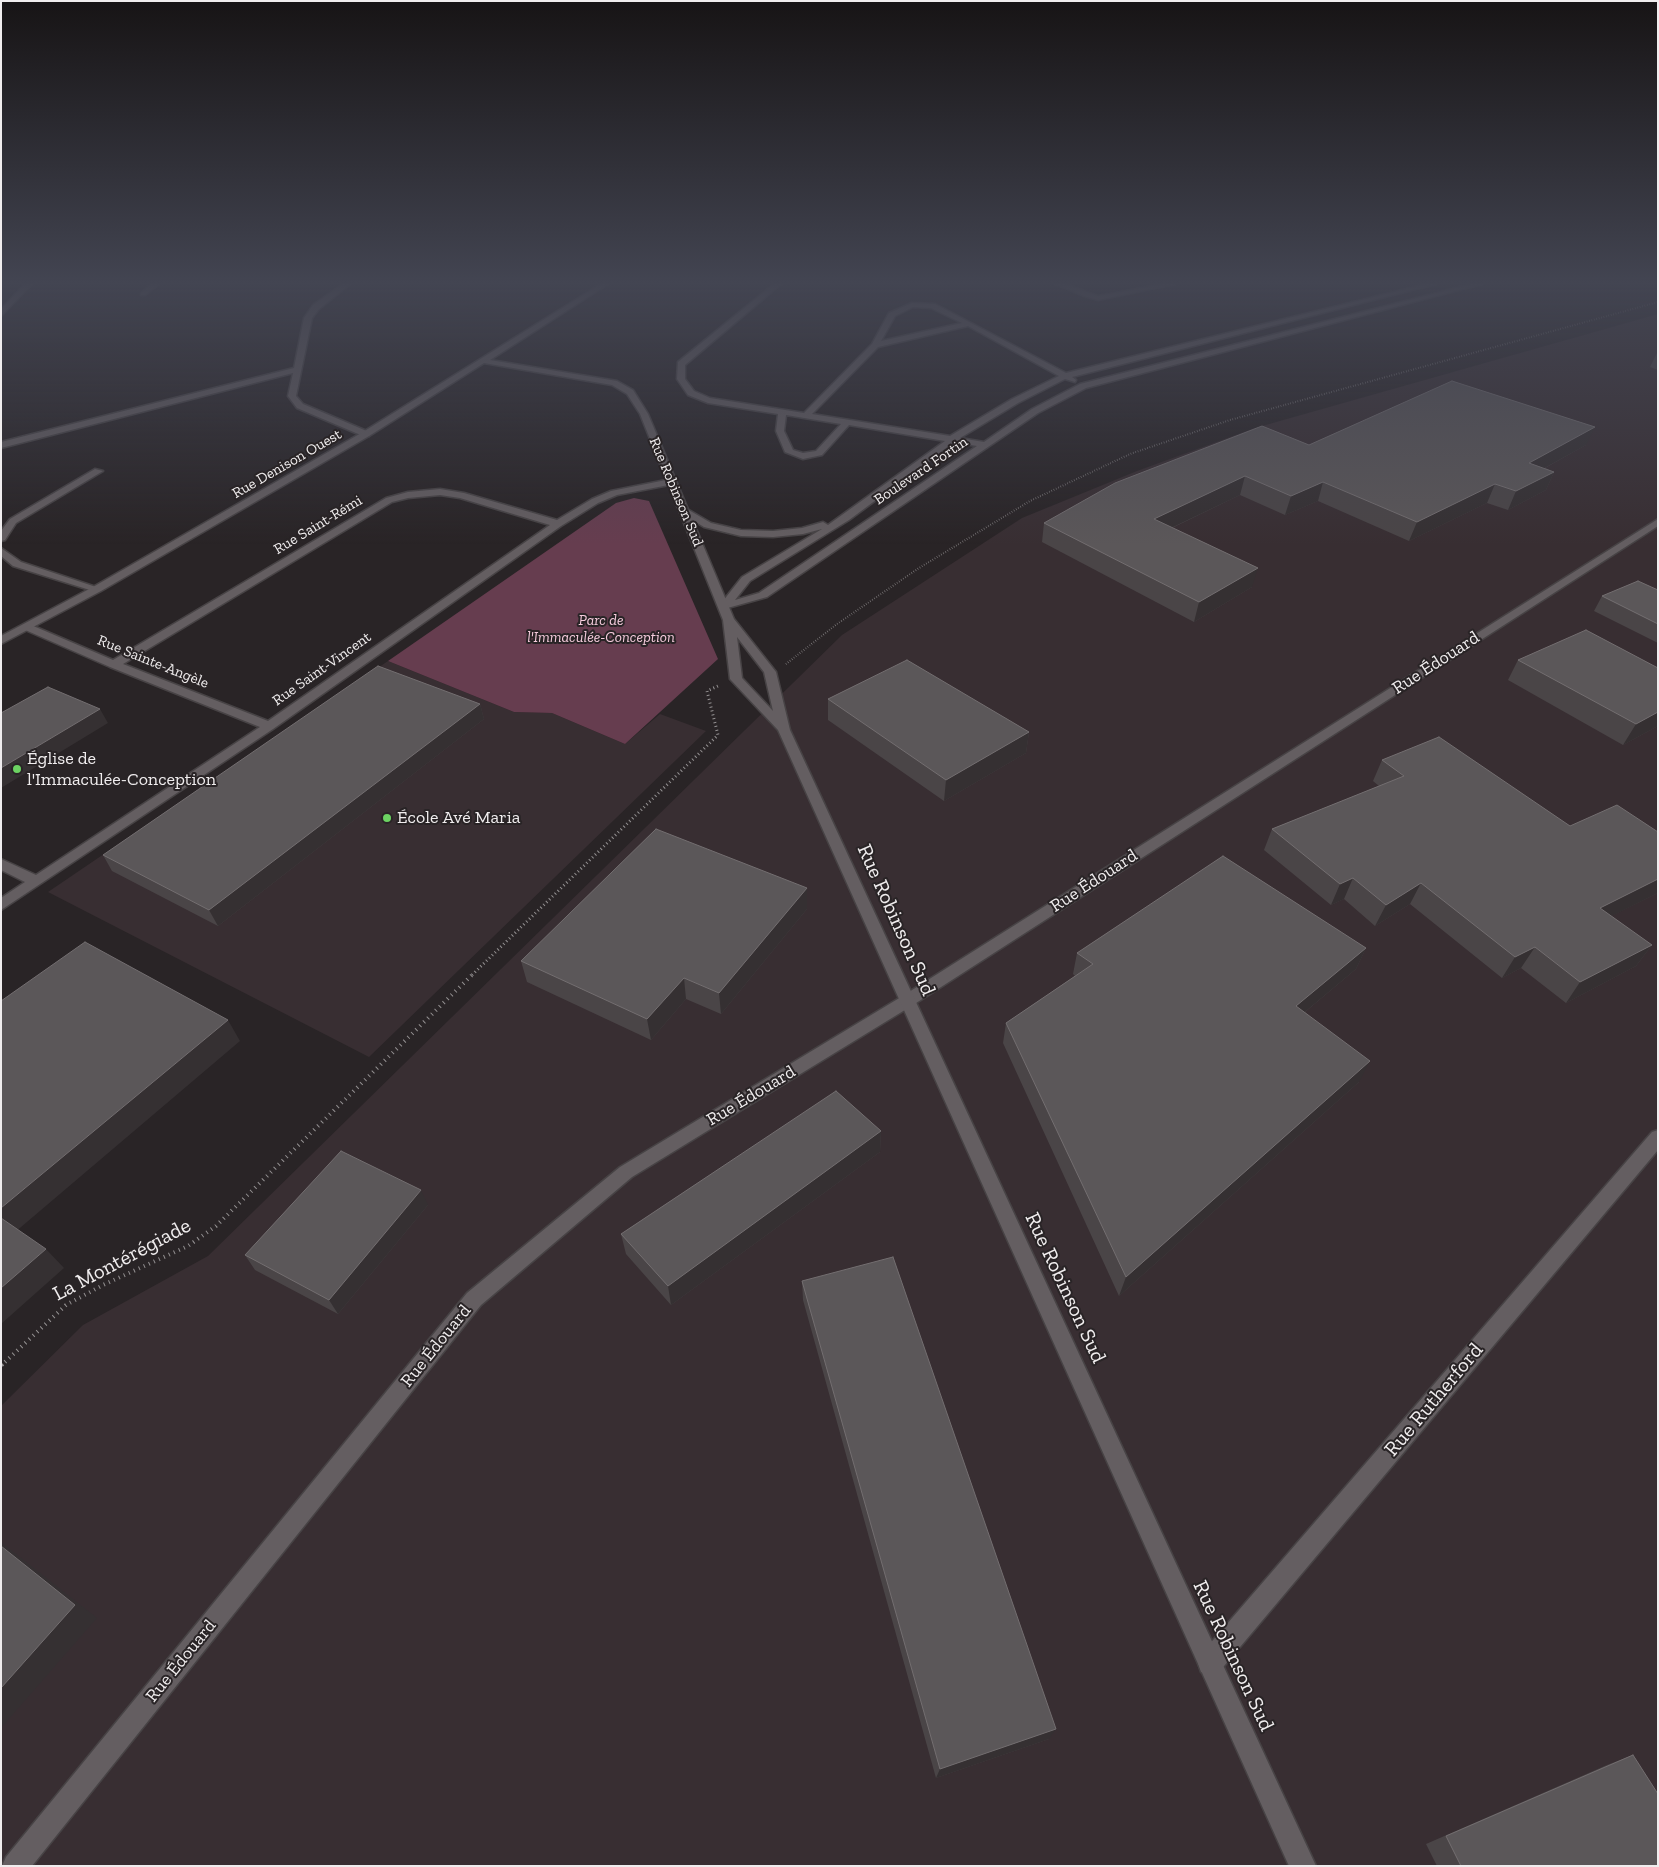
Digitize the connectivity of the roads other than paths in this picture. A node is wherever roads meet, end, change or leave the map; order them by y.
1 (292, 371) edge
2 (296, 371) edge
3 (468, 371) edge
4 (544, 371) edge
5 (681, 371) edge
6 (850, 371) edge
7 (1056, 371) edge
8 (1084, 371) edge
9 (1134, 371) edge
10 (1065, 376) junction
11 (1083, 386) junction
12 (782, 412) junction
13 (807, 415) junction
14 (848, 421) junction
15 (366, 434) junction
16 (954, 438) junction
17 (1, 445) edge
18 (987, 445) junction
19 (98, 471) dead end
20 (671, 482) junction
21 (684, 511) junction
22 (846, 518) junction
23 (1658, 522) edge
24 (558, 524) junction
25 (1, 538) edge
26 (1, 551) edge
27 (97, 589) junction
28 (724, 606) junction
29 (729, 620) junction
30 (27, 627) junction
31 (1, 640) edge
32 (114, 665) junction
33 (269, 726) junction
34 (784, 730) junction
35 (1, 864) edge
36 (36, 881) junction
37 (1, 905) edge
38 (907, 1001) junction
39 (1658, 1137) edge
40 (1210, 1663) junction
41 (15, 1866) edge
42 (1303, 1866) edge

1 - 17 street
2 - 15 street
3 - 15 street, Rue Denison Ouest
4 - 20 street, Rue Robinson Sud
5 - 12 street
6 - 13 street
7 - 10 street
8 - 10 street, Boulevard Fortin
9 - 11 street, Boulevard Fortin
10 - 11 street
10 - 16 street, Boulevard Fortin
11 - 18 street, Boulevard Fortin
12 - 13 street
12 - 14 street
13 - 14 street
14 - 16 street
15 - 27 street, Rue Denison Ouest
16 - 18 street
16 - 22 street, Boulevard Fortin
18 - 28 street, Boulevard Fortin
19 - 25 street
20 - 21 street, Rue Robinson Sud
20 - 24 street, Rue Saint-Vincent
21 - 22 street, Boulevard Fortin
21 - 28 street, Rue Robinson Sud
22 - 28 street, Boulevard Fortin
23 - 38 street, Rue Édouard
24 - 32 street, Rue Saint-Rémi
24 - 33 street, Rue Saint-Vincent
26 - 27 street
27 - 30 street, Rue Denison Ouest
28 - 29 street, Rue Robinson Sud
29 - 34 street, Rue Robinson Sud
29 - 34 street, Rue Robinson Sud
30 - 31 street, Rue Denison Ouest
30 - 32 street, Rue Sainte-Angèle
32 - 33 street, Rue Sainte-Angèle
33 - 36 street, Rue Saint-Vincent
34 - 38 street, Rue Robinson Sud
35 - 36 street
36 - 37 street, Rue Saint-Vincent
38 - 40 street, Rue Robinson Sud
38 - 41 street, Rue Édouard
39 - 40 street, Rue Rutherford
40 - 42 street, Rue Robinson Sud

